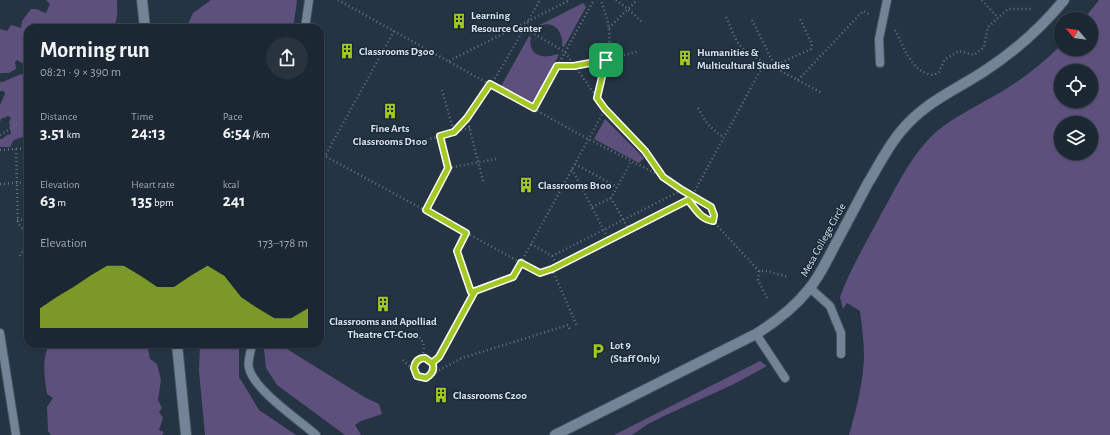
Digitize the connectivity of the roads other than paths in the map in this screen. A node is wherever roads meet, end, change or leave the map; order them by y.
1 (142, 0) edge
2 (309, 0) edge
3 (887, 0) edge
4 (1064, 0) edge
5 (145, 24) edge
6 (306, 24) edge
7 (880, 63) dead end
8 (810, 288) junction
9 (0, 333) edge
10 (756, 334) junction
11 (177, 348) edge
12 (251, 348) edge
13 (841, 354) dead end
14 (785, 378) dead end
15 (16, 435) edge
16 (186, 435) edge
17 (316, 435) edge
18 (555, 435) edge

1 - 5 street
2 - 6 lane
3 - 7 lane
4 - 8 street, Mesa College Circle
8 - 10 street, Mesa College Circle
8 - 13 lane
9 - 15 lane
10 - 14 lane
10 - 18 street, Mesa College Circle
11 - 16 street
12 - 17 lane

